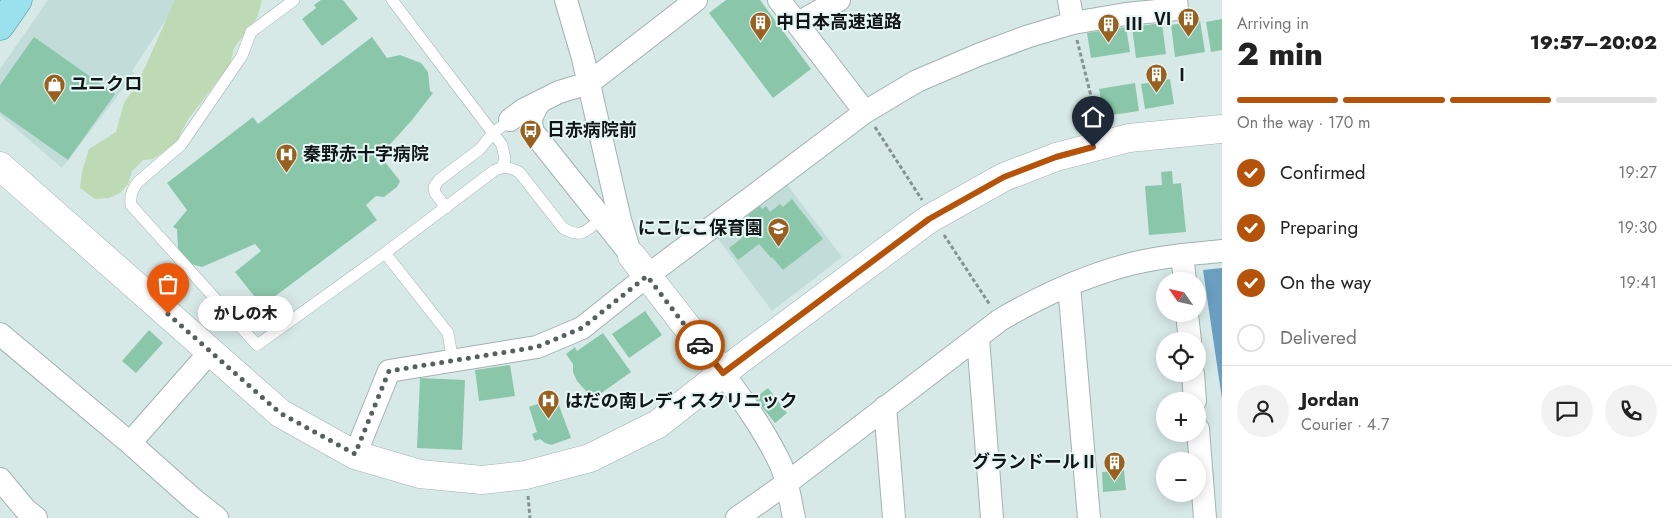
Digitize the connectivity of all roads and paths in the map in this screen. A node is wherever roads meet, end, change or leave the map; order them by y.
1 (18, 0) edge
2 (294, 0) edge
3 (392, 0) edge
4 (566, 0) edge
5 (696, 0) edge
6 (779, 0) edge
7 (839, 0) edge
8 (1069, 0) edge
9 (1176, 0) edge
10 (1073, 23) junction
11 (798, 24) junction
12 (0, 26) edge
13 (589, 84) junction
14 (550, 96) junction
15 (865, 112) junction
16 (501, 126) junction
17 (1099, 128) dead end
18 (1222, 129) edge
19 (0, 166) edge
20 (502, 168) junction
21 (924, 203) dead end
22 (446, 208) junction
23 (601, 219) junction
24 (940, 230) dead end
25 (1222, 250) edge
26 (385, 252) junction
27 (1182, 255) junction
28 (639, 266) junction
29 (1184, 272) edge
30 (1069, 285) junction
31 (1000, 320) junction
32 (0, 334) edge
33 (978, 338) junction
34 (210, 352) junction
35 (453, 362) junction
36 (723, 373) junction
37 (885, 407) junction
38 (1199, 442) edge
39 (130, 443) junction
40 (355, 454) junction
41 (0, 479) edge
42 (786, 483) junction
43 (527, 491) dead end
44 (26, 515) edge
45 (217, 518) edge
46 (530, 518) edge
47 (737, 518) edge
48 (794, 518) edge
49 (894, 518) edge
50 (992, 518) edge
51 (1089, 518) edge
52 (1205, 518) edge

1 - 12 main road
2 - 26 lane
3 - 16 lane
4 - 13 street
5 - 13 street
6 - 11 street
7 - 11 street
8 - 10 street
9 - 10 street
10 - 15 street
10 - 17 path
11 - 15 street
13 - 14 street
13 - 28 street
14 - 16 street
14 - 23 street
15 - 21 path
15 - 28 street
16 - 20 lane
16 - 22 lane
18 - 36 street
19 - 34 street
20 - 22 lane
20 - 23 lane
22 - 26 lane
23 - 28 street
24 - 31 path
25 - 27 street
26 - 35 lane
27 - 29 street
27 - 30 street
28 - 35 street
28 - 36 street
30 - 31 street
30 - 51 street
31 - 33 street
32 - 39 street
33 - 37 street
33 - 50 street
34 - 39 street
34 - 40 street
35 - 40 street
36 - 40 street
36 - 42 street
37 - 42 street
37 - 49 street
38 - 52 street
39 - 45 street
41 - 44 street
42 - 47 street
42 - 48 street
43 - 46 path

